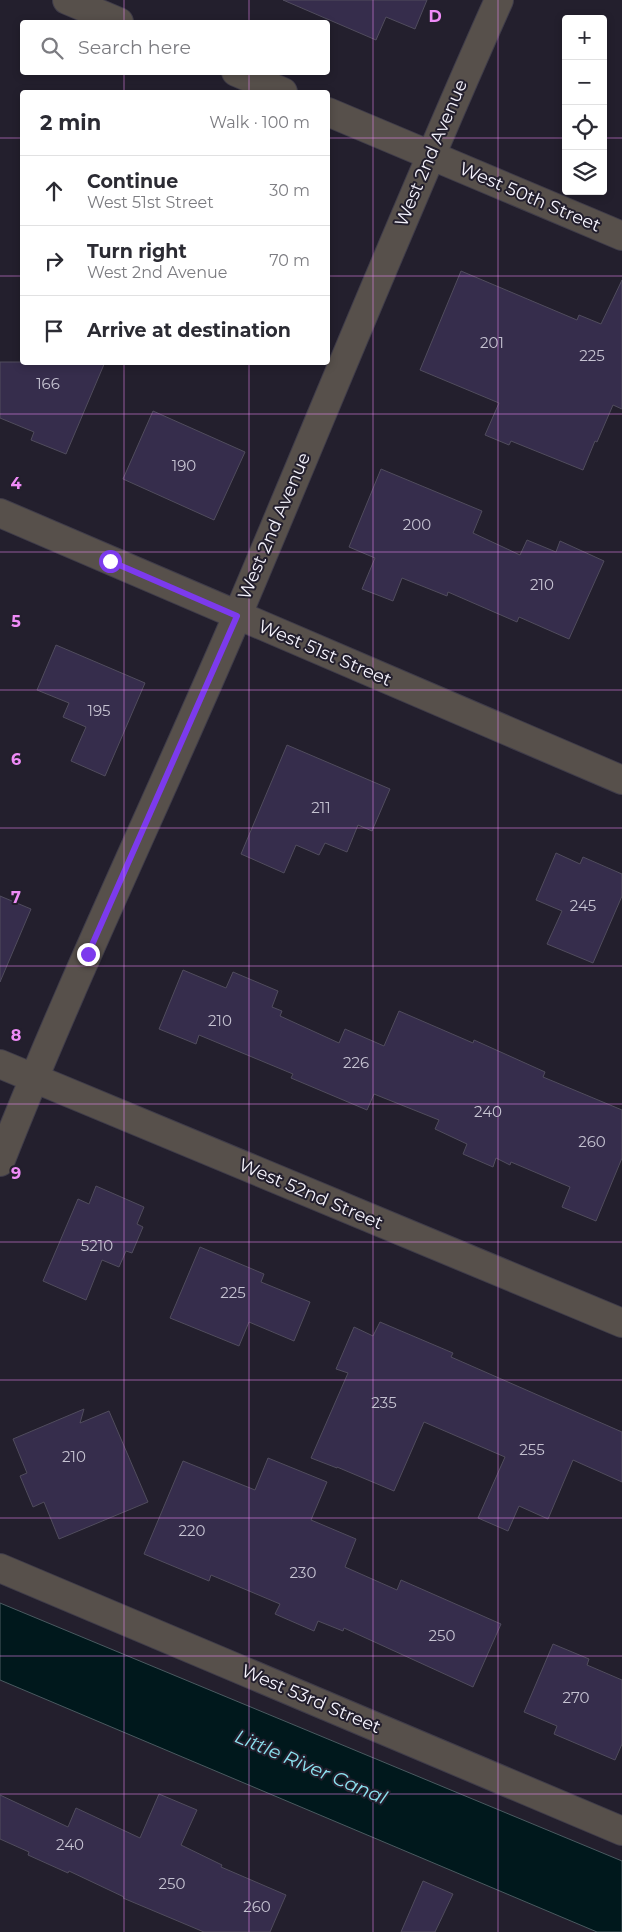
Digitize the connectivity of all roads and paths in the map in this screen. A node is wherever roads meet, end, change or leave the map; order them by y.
1 (67, 0) edge
2 (498, 0) edge
3 (115, 20) edge
4 (243, 75) edge
5 (278, 90) edge
6 (330, 113) edge
7 (429, 155) junction
8 (622, 236) edge
9 (0, 514) edge
10 (237, 616) junction
11 (622, 780) edge
12 (0, 1064) edge
13 (33, 1078) junction
14 (0, 1162) edge
15 (622, 1323) edge
16 (0, 1568) edge
17 (622, 1831) edge

1 - 3 street
2 - 7 street, West 2nd Avenue
4 - 5 street
6 - 7 street, West 50th Street
7 - 8 street, West 50th Street
7 - 10 street, West 2nd Avenue
9 - 10 street, West 51st Street
10 - 11 street, West 51st Street
10 - 13 street, West 2nd Avenue
12 - 13 street, West 52nd Street
13 - 14 street, West 2nd Avenue
13 - 15 street, West 52nd Street
16 - 17 street, West 53rd Street

